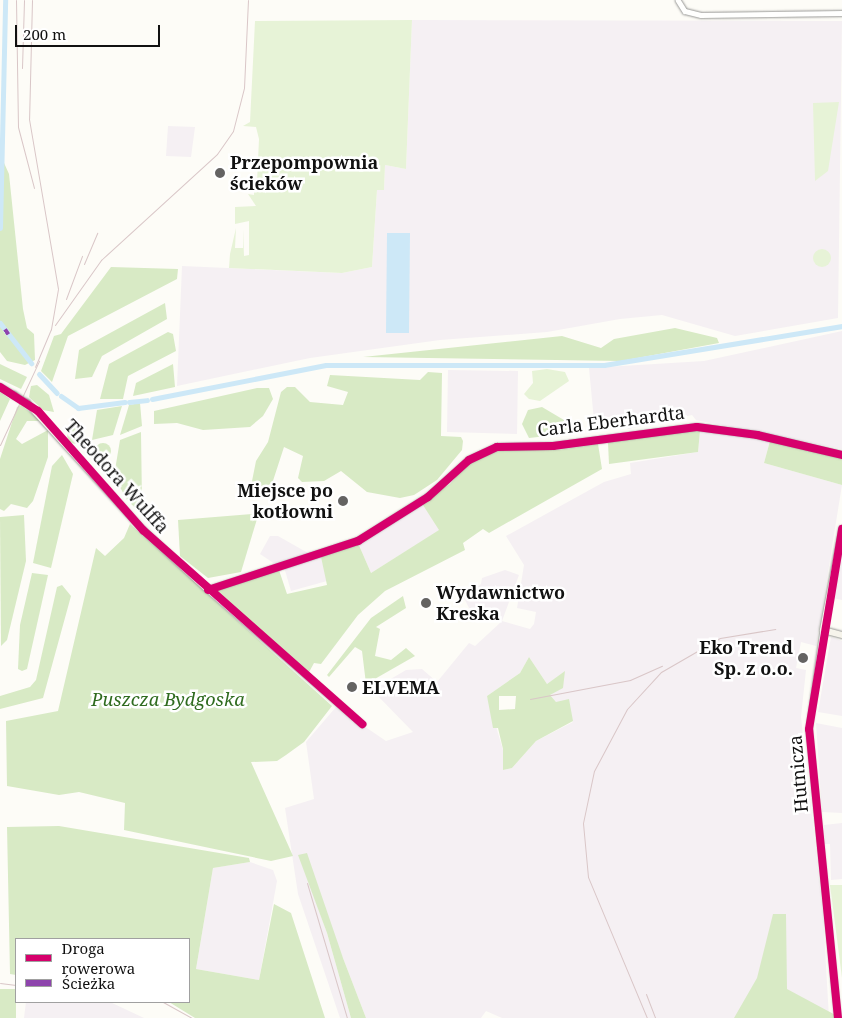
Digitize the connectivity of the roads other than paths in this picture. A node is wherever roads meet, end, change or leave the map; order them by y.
1 (678, 0) edge
2 (842, 13) edge
3 (0, 387) edge
4 (842, 455) edge
5 (842, 528) edge
6 (208, 590) junction
7 (823, 630) junction
8 (842, 635) edge
9 (362, 724) dead end
10 (838, 1018) edge

1 - 2 street
3 - 6 street, Theodora Wulffa, bridge
4 - 6 street, Carla Eberhardta
5 - 7 street, Hutnicza
6 - 9 street
7 - 8 street
7 - 10 street, Hutnicza

